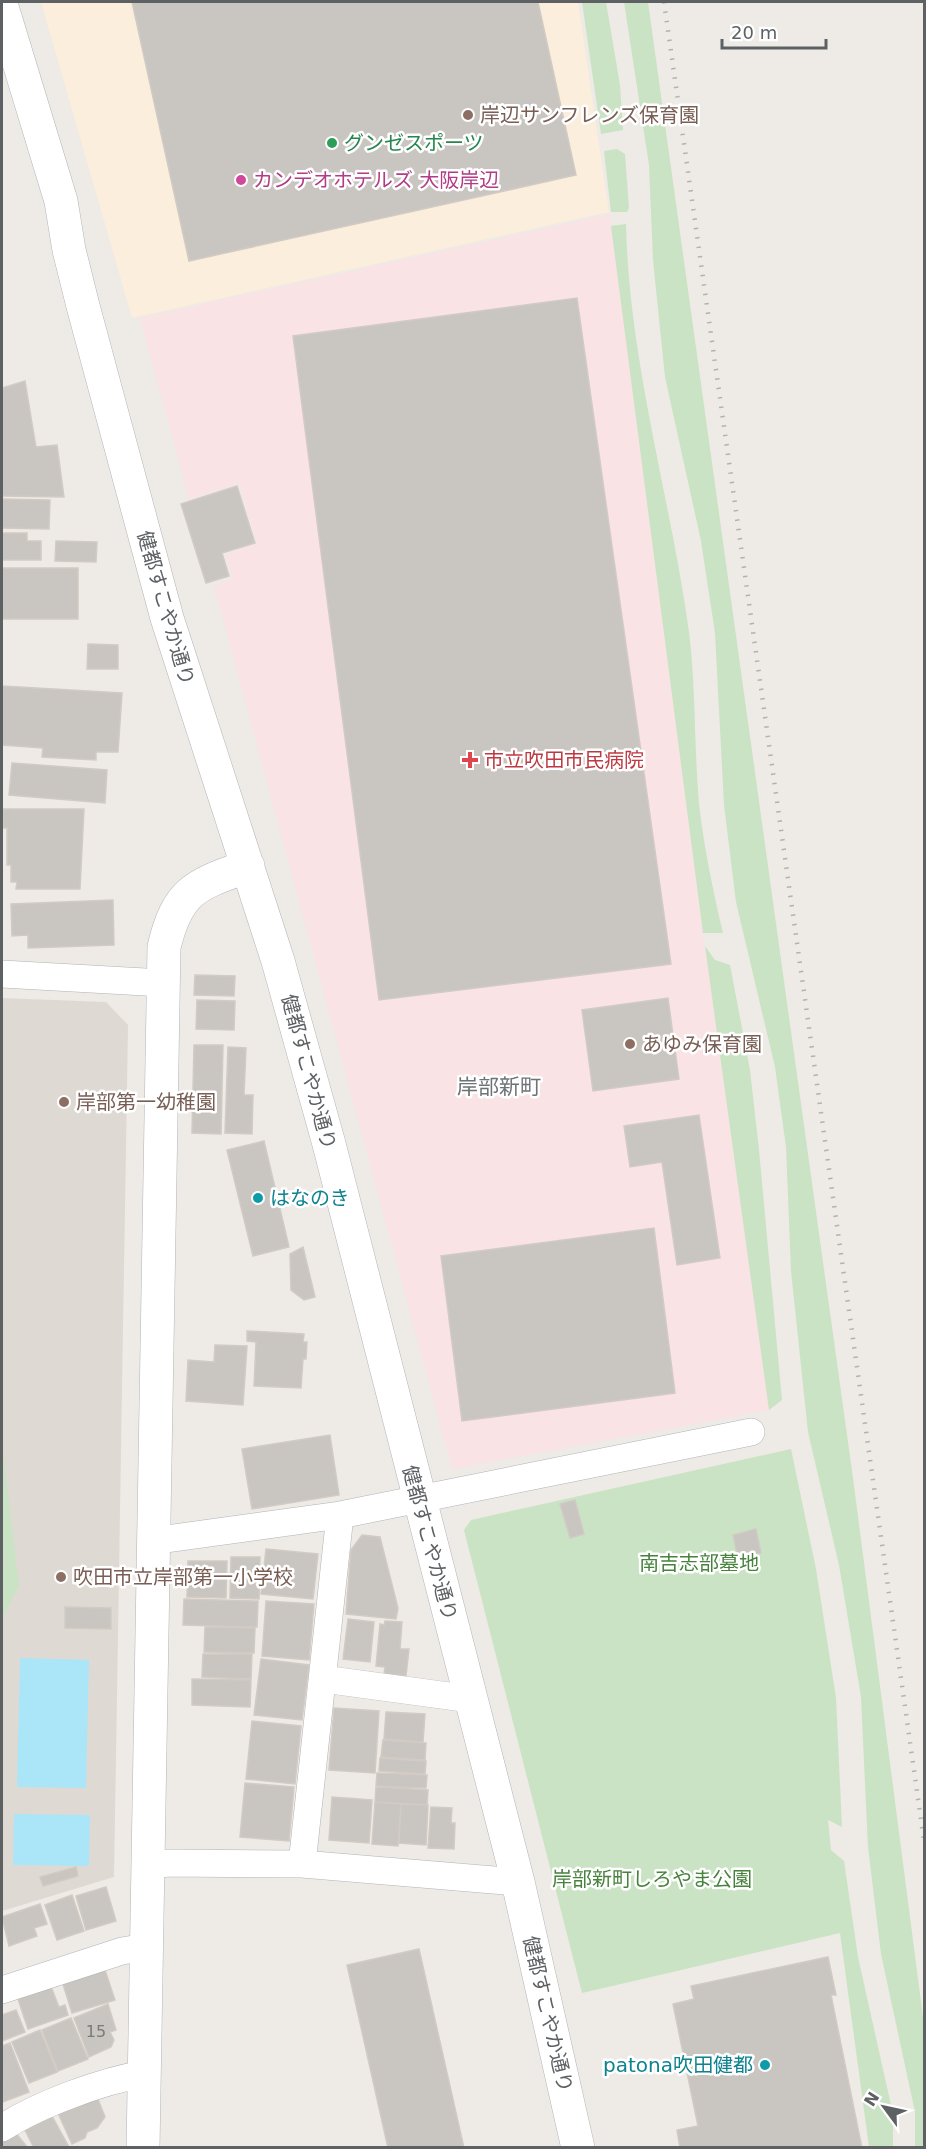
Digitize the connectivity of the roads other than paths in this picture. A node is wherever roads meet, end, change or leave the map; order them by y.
1 (2, 7) edge
2 (248, 866) junction
3 (2, 974) edge
4 (163, 983) junction
5 (751, 1432) dead end
6 (419, 1499) junction
7 (340, 1515) junction
8 (152, 1541) junction
9 (322, 1679) junction
10 (471, 1699) junction
11 (302, 1864) junction
12 (148, 1865) junction
13 (518, 1882) junction
14 (146, 1947) junction
15 (2, 1990) edge
16 (144, 2074) junction
17 (2, 2128) edge
18 (143, 2148) edge
19 (578, 2148) edge

1 - 2 street, 健都すこやか通り
2 - 4 street
2 - 6 street, 健都すこやか通り
3 - 4 street
4 - 8 street
5 - 6 street
6 - 7 street
6 - 10 street, 健都すこやか通り
7 - 8 street
7 - 9 street
8 - 12 street
9 - 10 street
9 - 11 street
10 - 13 street, 健都すこやか通り
11 - 12 street
11 - 13 street
12 - 14 street
13 - 19 street, 健都すこやか通り
14 - 15 street
14 - 16 street
16 - 17 street
16 - 18 street

